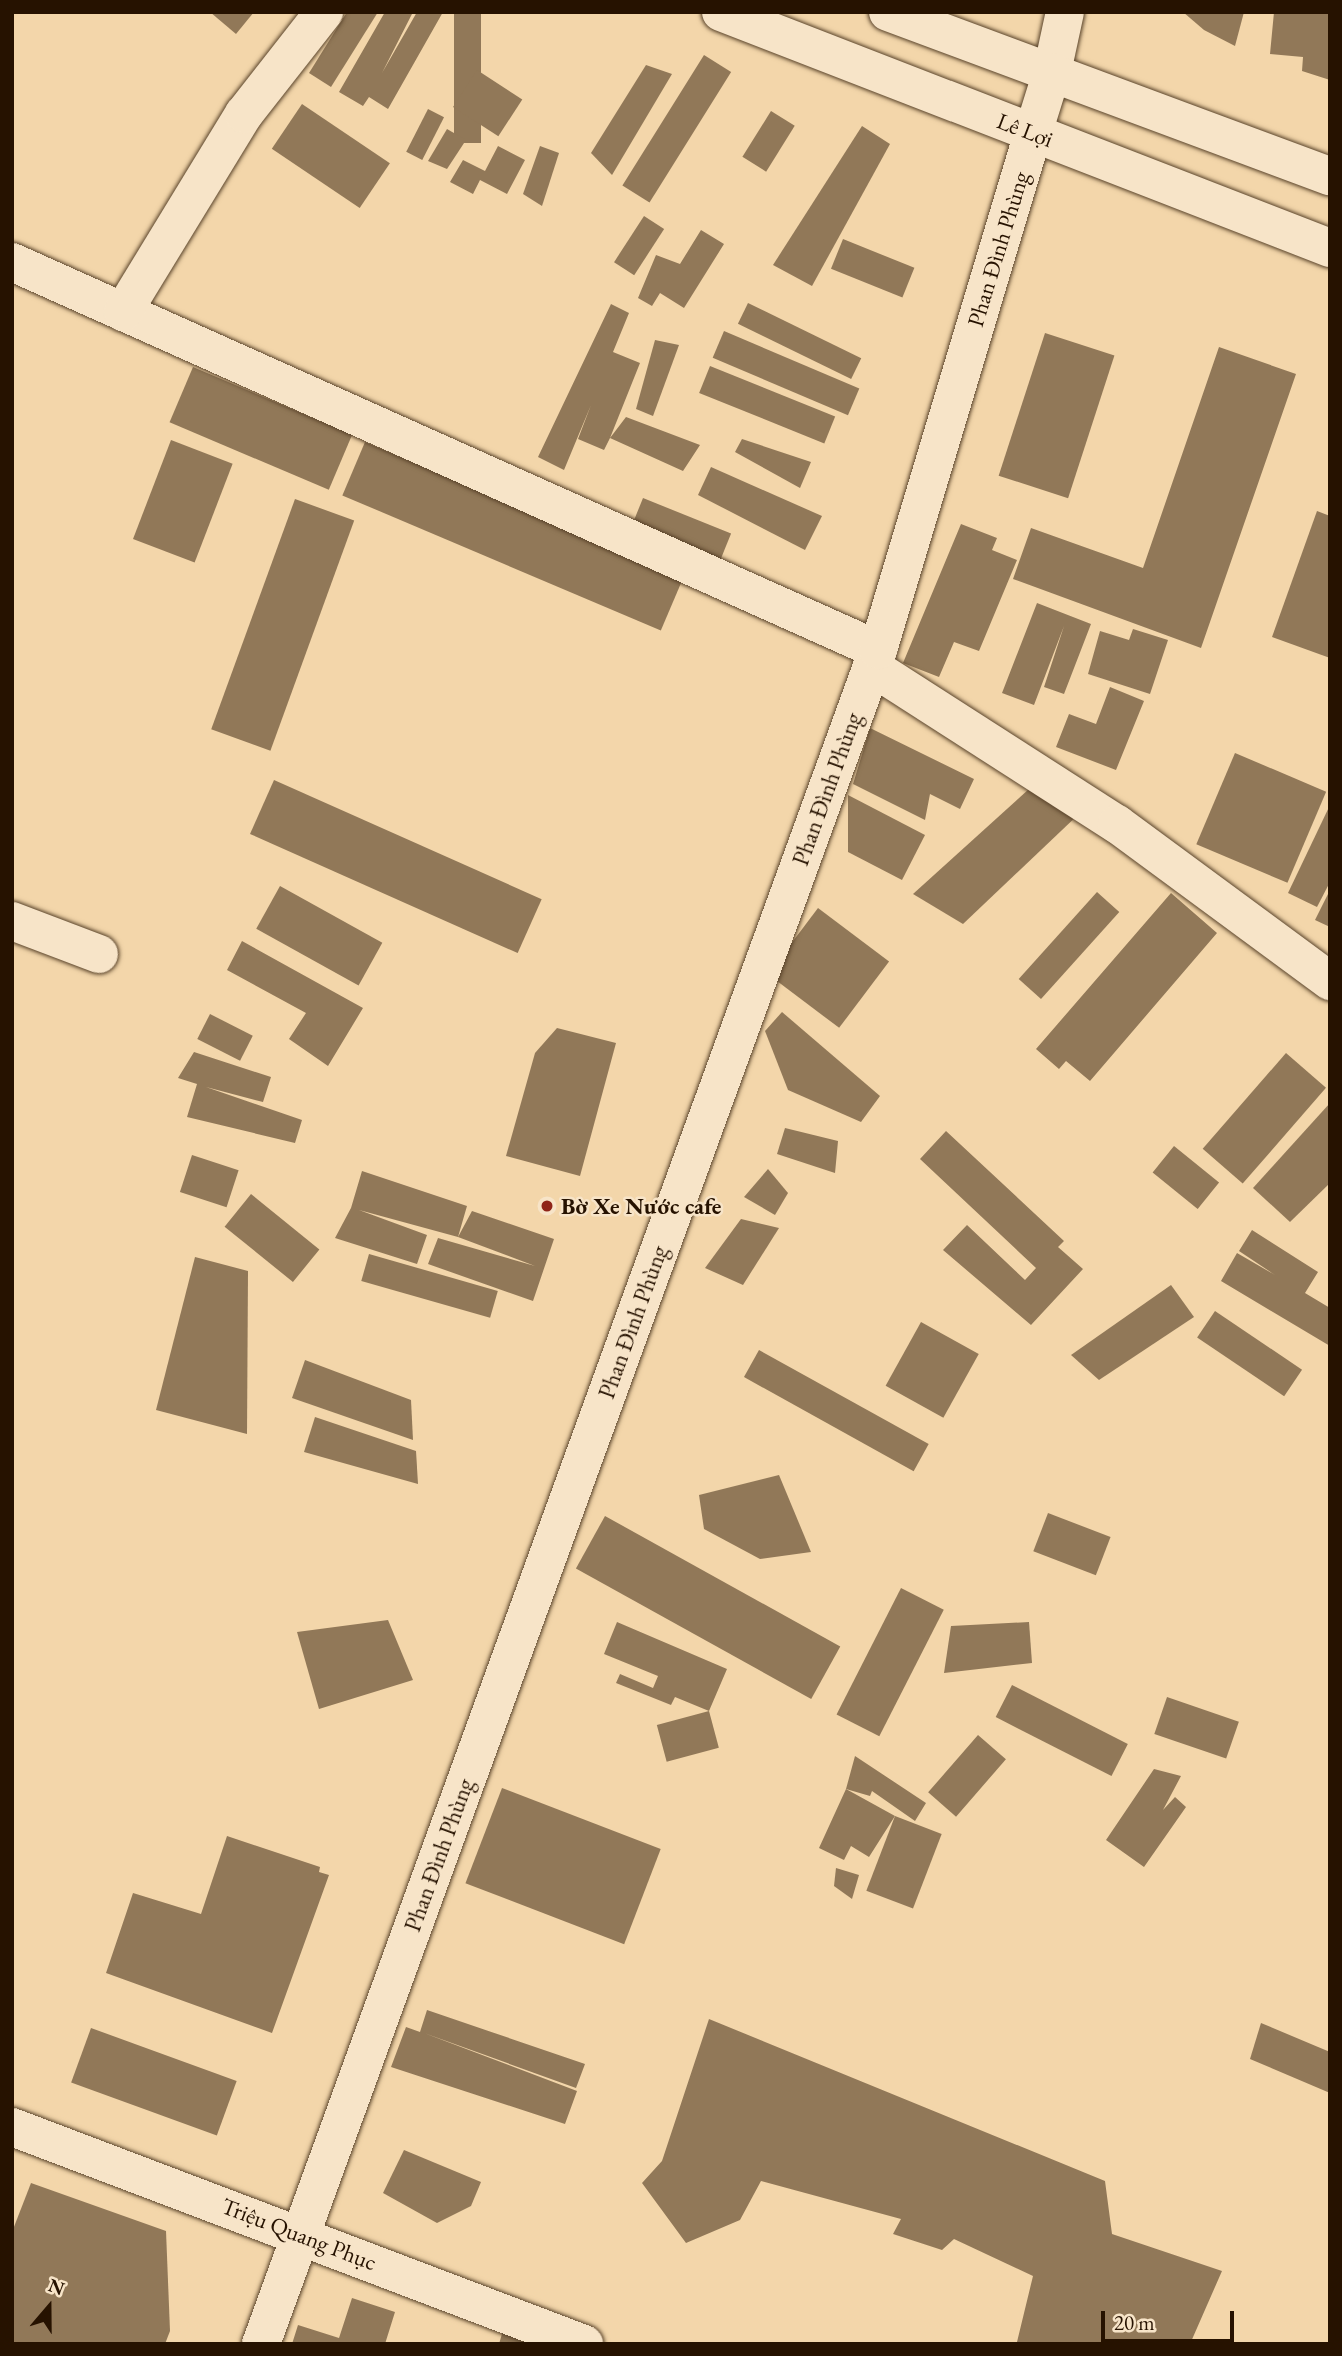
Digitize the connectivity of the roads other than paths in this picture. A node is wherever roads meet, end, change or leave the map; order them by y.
1 (324, 12) edge
2 (721, 12) edge
3 (888, 12) edge
4 (1065, 12) edge
5 (1052, 72) junction
6 (1033, 133) junction
7 (1330, 176) edge
8 (1330, 248) edge
9 (12, 261) edge
10 (123, 312) junction
11 (875, 659) junction
12 (12, 921) edge
13 (99, 954) dead end
14 (1330, 981) edge
15 (12, 2127) edge
16 (301, 2234) junction
17 (261, 2344) edge
18 (584, 2344) edge

1 - 10 street
2 - 6 street, Lê Lợi
3 - 5 street
4 - 5 street
5 - 6 street, Phan Đình Phùng
5 - 7 street
6 - 8 street, Lê Lợi
6 - 11 street, Phan Đình Phùng
9 - 10 street
10 - 11 street
11 - 14 street
11 - 16 street, Phan Đình Phùng
12 - 13 street
15 - 16 street, Triệu Quang Phục
16 - 17 street, Phan Đình Phùng
16 - 18 street, Triệu Quang Phục

